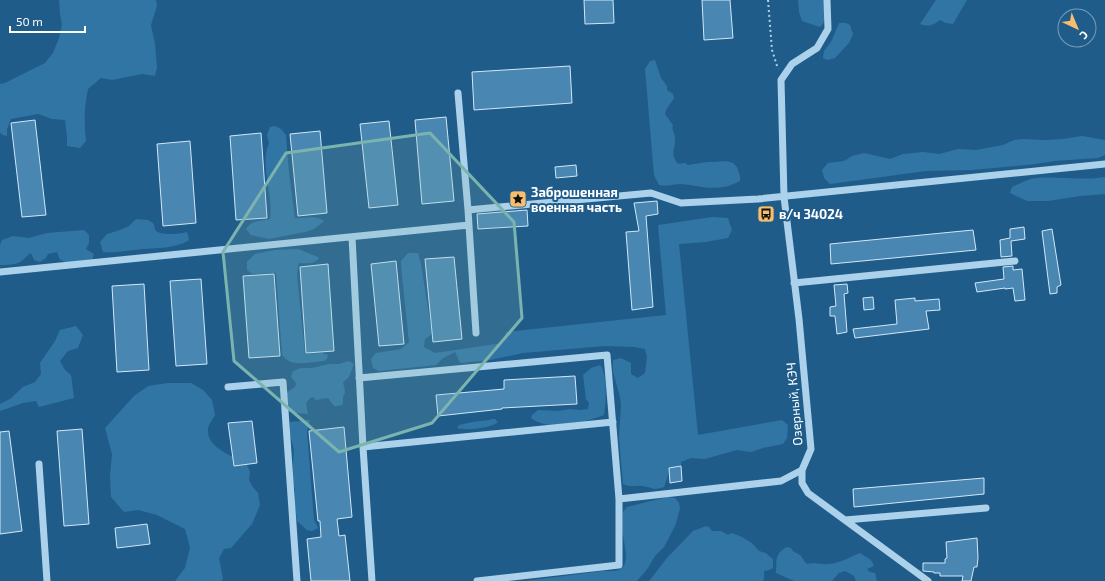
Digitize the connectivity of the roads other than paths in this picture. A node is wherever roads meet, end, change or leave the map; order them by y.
1 (827, 0) edge
2 (458, 93) dead end
3 (1105, 164) edge
4 (784, 197) junction
5 (468, 210) junction
6 (469, 225) junction
7 (352, 237) junction
8 (1015, 261) dead end
9 (0, 272) edge
10 (794, 283) junction
11 (476, 332) dead end
12 (360, 378) junction
13 (228, 387) dead end
14 (613, 422) junction
15 (363, 447) junction
16 (39, 464) dead end
17 (802, 470) junction
18 (619, 499) junction
19 (986, 508) dead end
20 (845, 520) junction
21 (47, 581) edge
22 (297, 581) edge
23 (372, 581) edge
24 (477, 581) edge
25 (928, 581) edge

1 - 4 street, Озерный, КЭЧ
2 - 5 street
3 - 4 street
4 - 5 street
4 - 10 street, Озерный, КЭЧ
5 - 6 street
6 - 7 street
6 - 11 street
7 - 9 street
7 - 12 street
8 - 10 street
10 - 17 street, Озерный, КЭЧ
12 - 14 street
12 - 15 street
13 - 22 street
14 - 15 street
14 - 18 street
15 - 23 street
16 - 21 street
17 - 18 street
17 - 20 street
18 - 24 street
19 - 20 street
20 - 25 street

